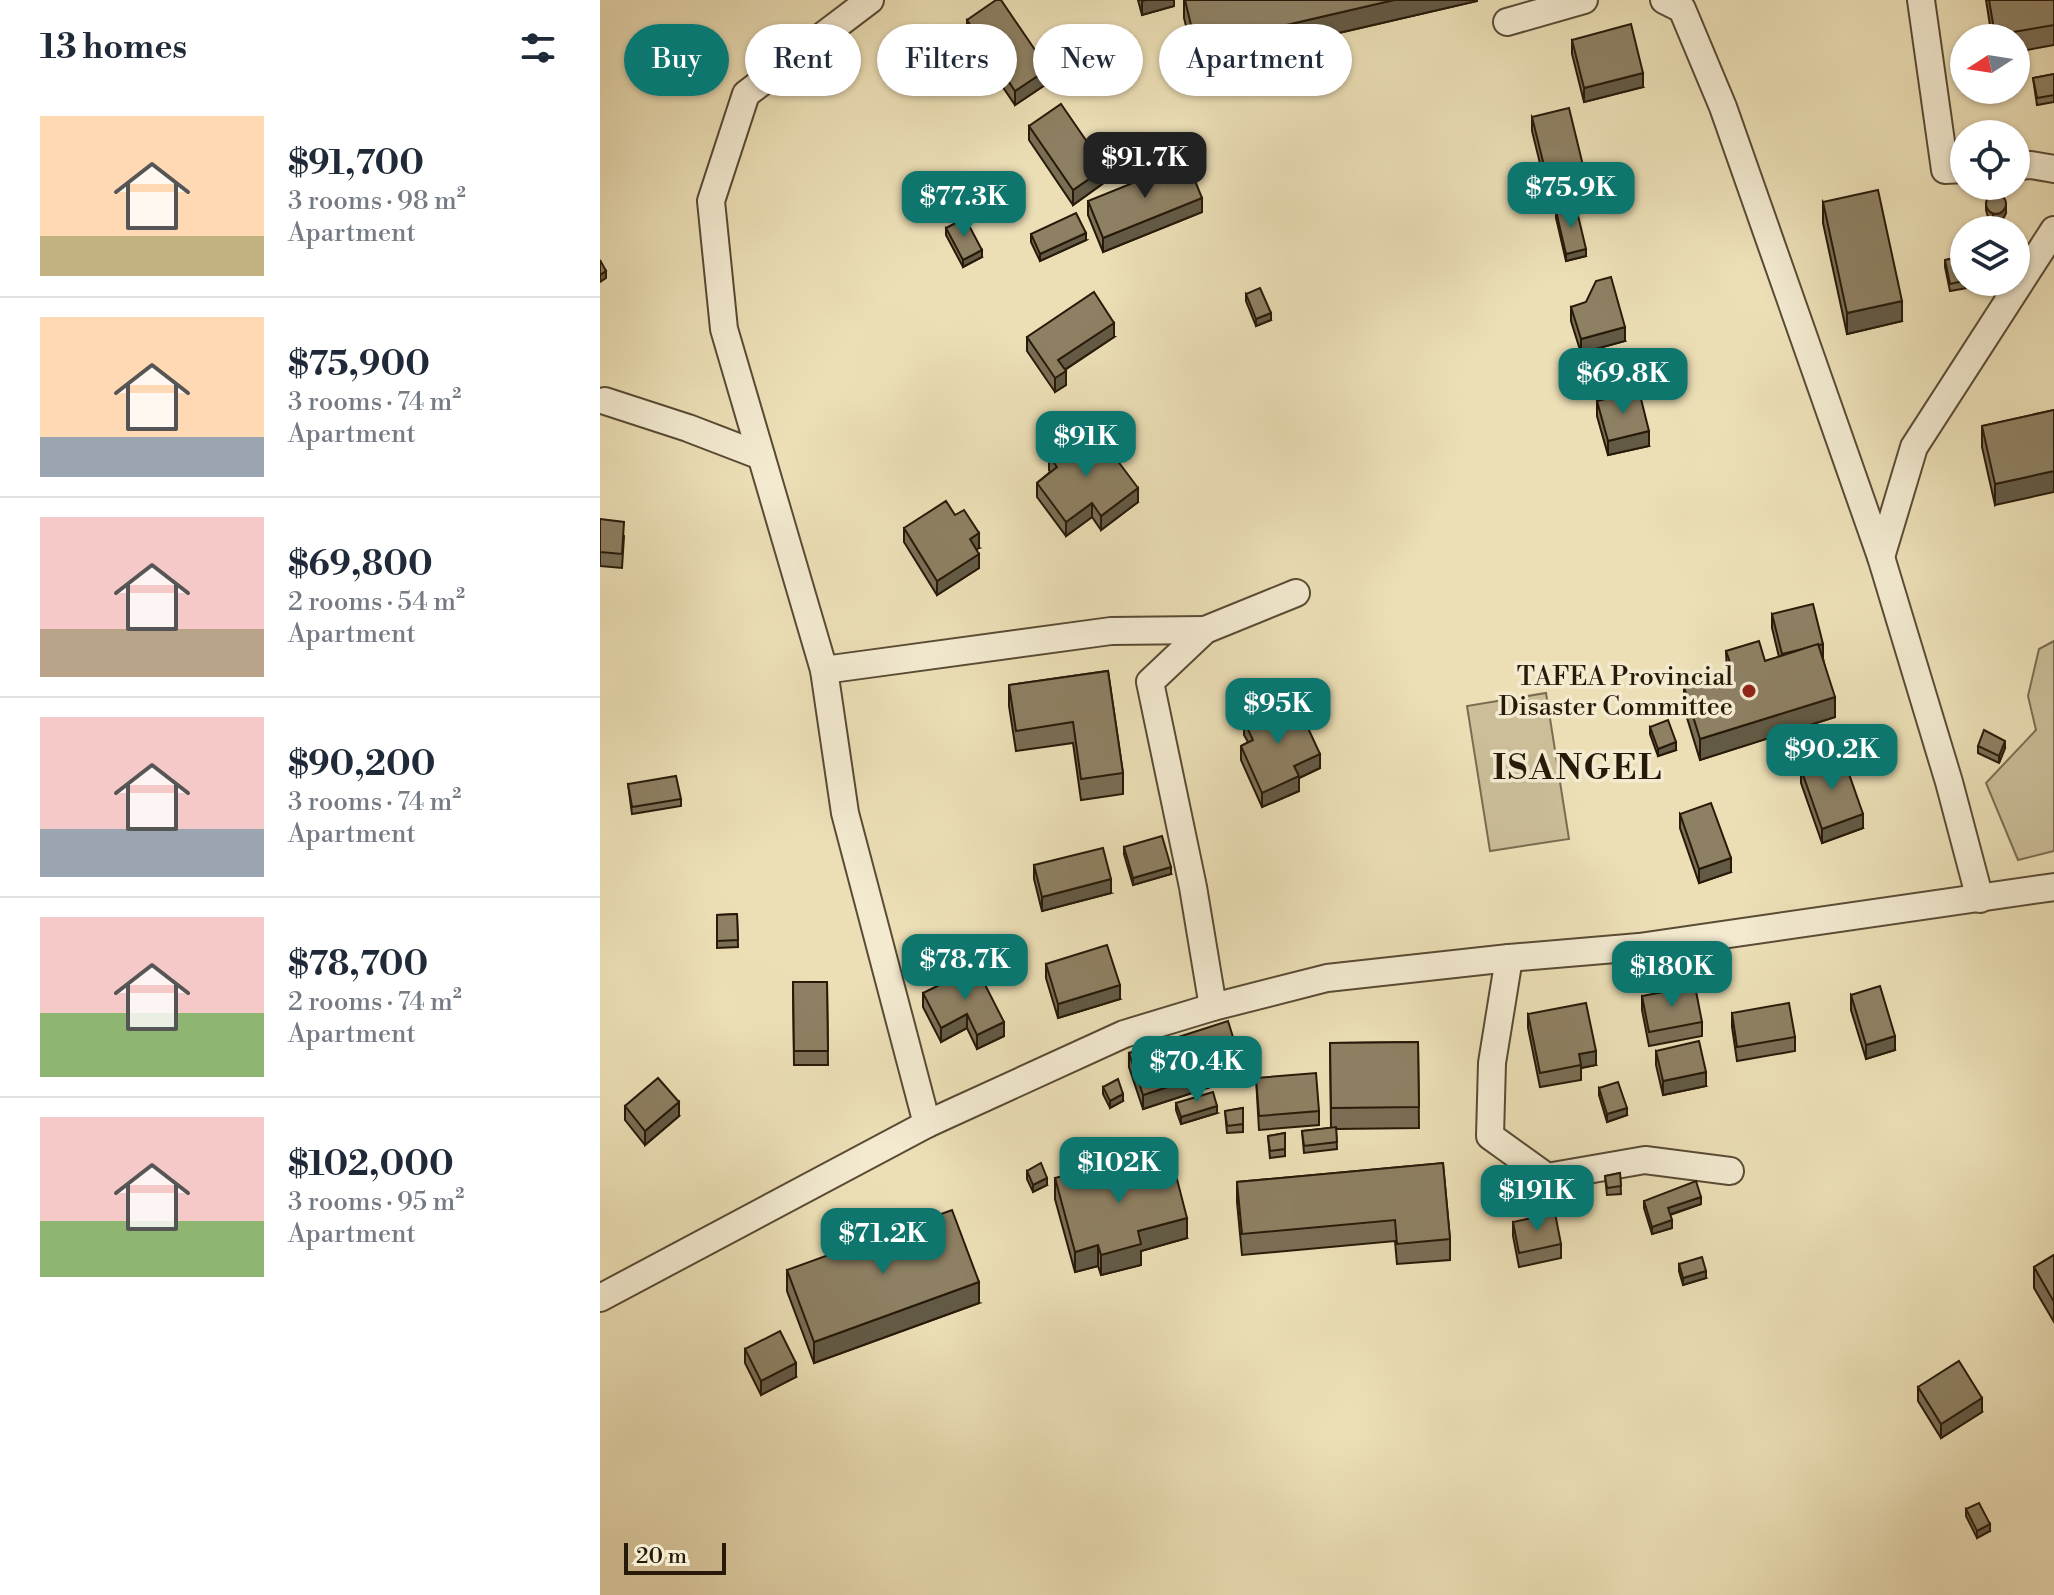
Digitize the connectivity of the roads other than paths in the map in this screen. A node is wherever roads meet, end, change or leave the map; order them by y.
1 (870, 0) edge
2 (1584, 0) edge
3 (1664, 0) edge
4 (1921, 0) edge
5 (1507, 22) dead end
6 (2030, 165) edge
7 (2054, 169) edge
8 (1950, 170) edge
9 (2054, 230) edge
10 (605, 401) dead end
11 (761, 456) junction
12 (1881, 557) junction
13 (1296, 593) dead end
14 (1205, 630) junction
15 (824, 670) junction
16 (2054, 887) edge
17 (1980, 899) junction
18 (1509, 958) junction
19 (1213, 1007) junction
20 (927, 1124) junction
21 (1730, 1171) dead end
22 (600, 1298) edge

1 - 11 street
2 - 5 street
3 - 12 street
4 - 8 street
6 - 7 street
9 - 12 street
10 - 11 street
11 - 15 street
12 - 17 street
13 - 14 street
14 - 15 street
14 - 19 street
15 - 20 street
16 - 17 street
17 - 18 street
18 - 19 street
18 - 21 street
19 - 20 street
20 - 22 street

